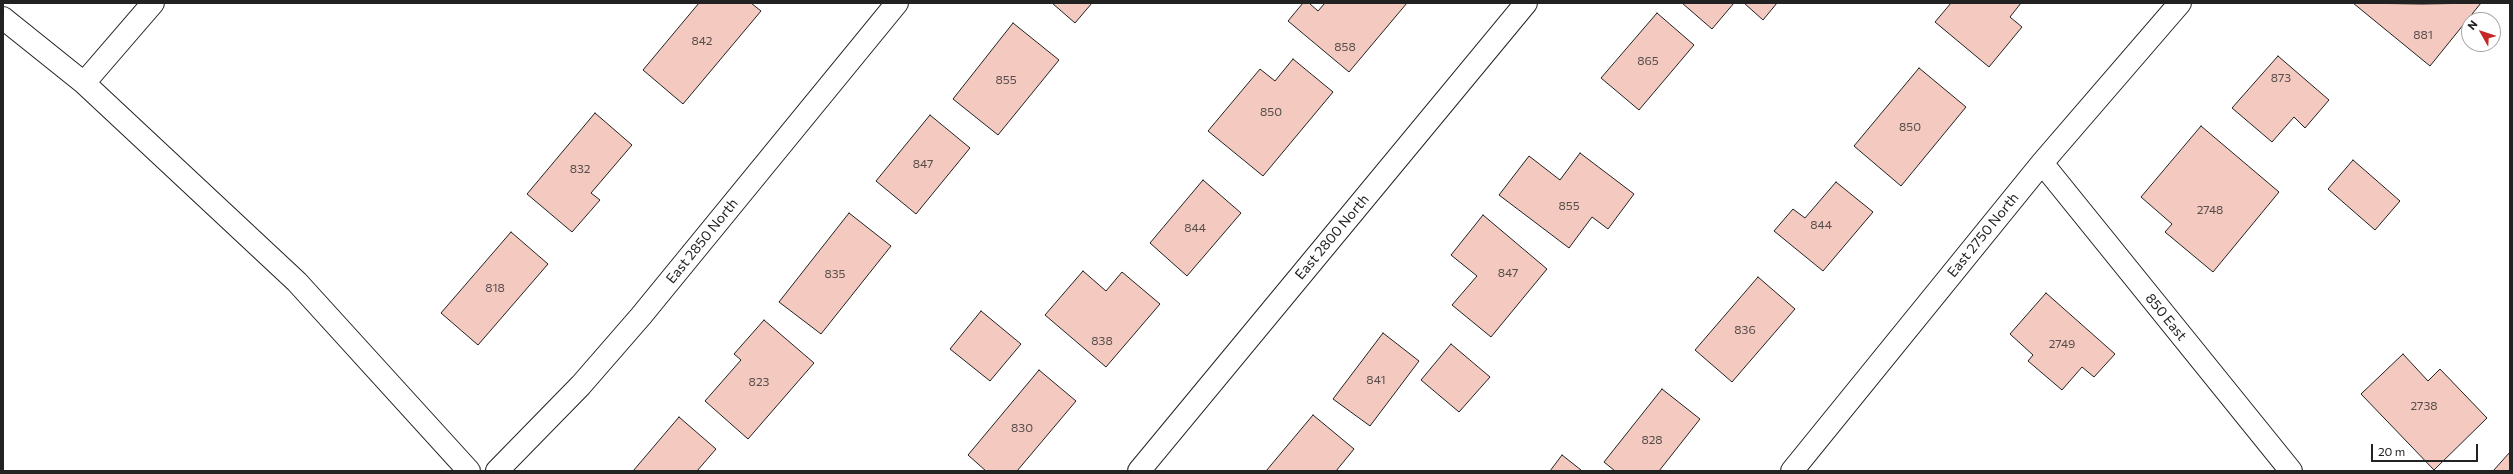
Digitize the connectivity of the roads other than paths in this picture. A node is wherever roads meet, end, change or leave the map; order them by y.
1 (153, 3) edge
2 (1526, 3) edge
3 (2180, 3) edge
4 (892, 5) edge
5 (3, 18) edge
6 (84, 83) junction
7 (2042, 163) junction
8 (469, 471) edge
9 (497, 471) edge
10 (1139, 471) edge
11 (1792, 471) edge
12 (2291, 471) edge

1 - 6 street
2 - 10 street, East 2800 North
3 - 7 street, East 2750 North
4 - 9 street, East 2850 North
5 - 6 street
6 - 8 street
7 - 11 street, East 2750 North
7 - 12 street, 850 East

